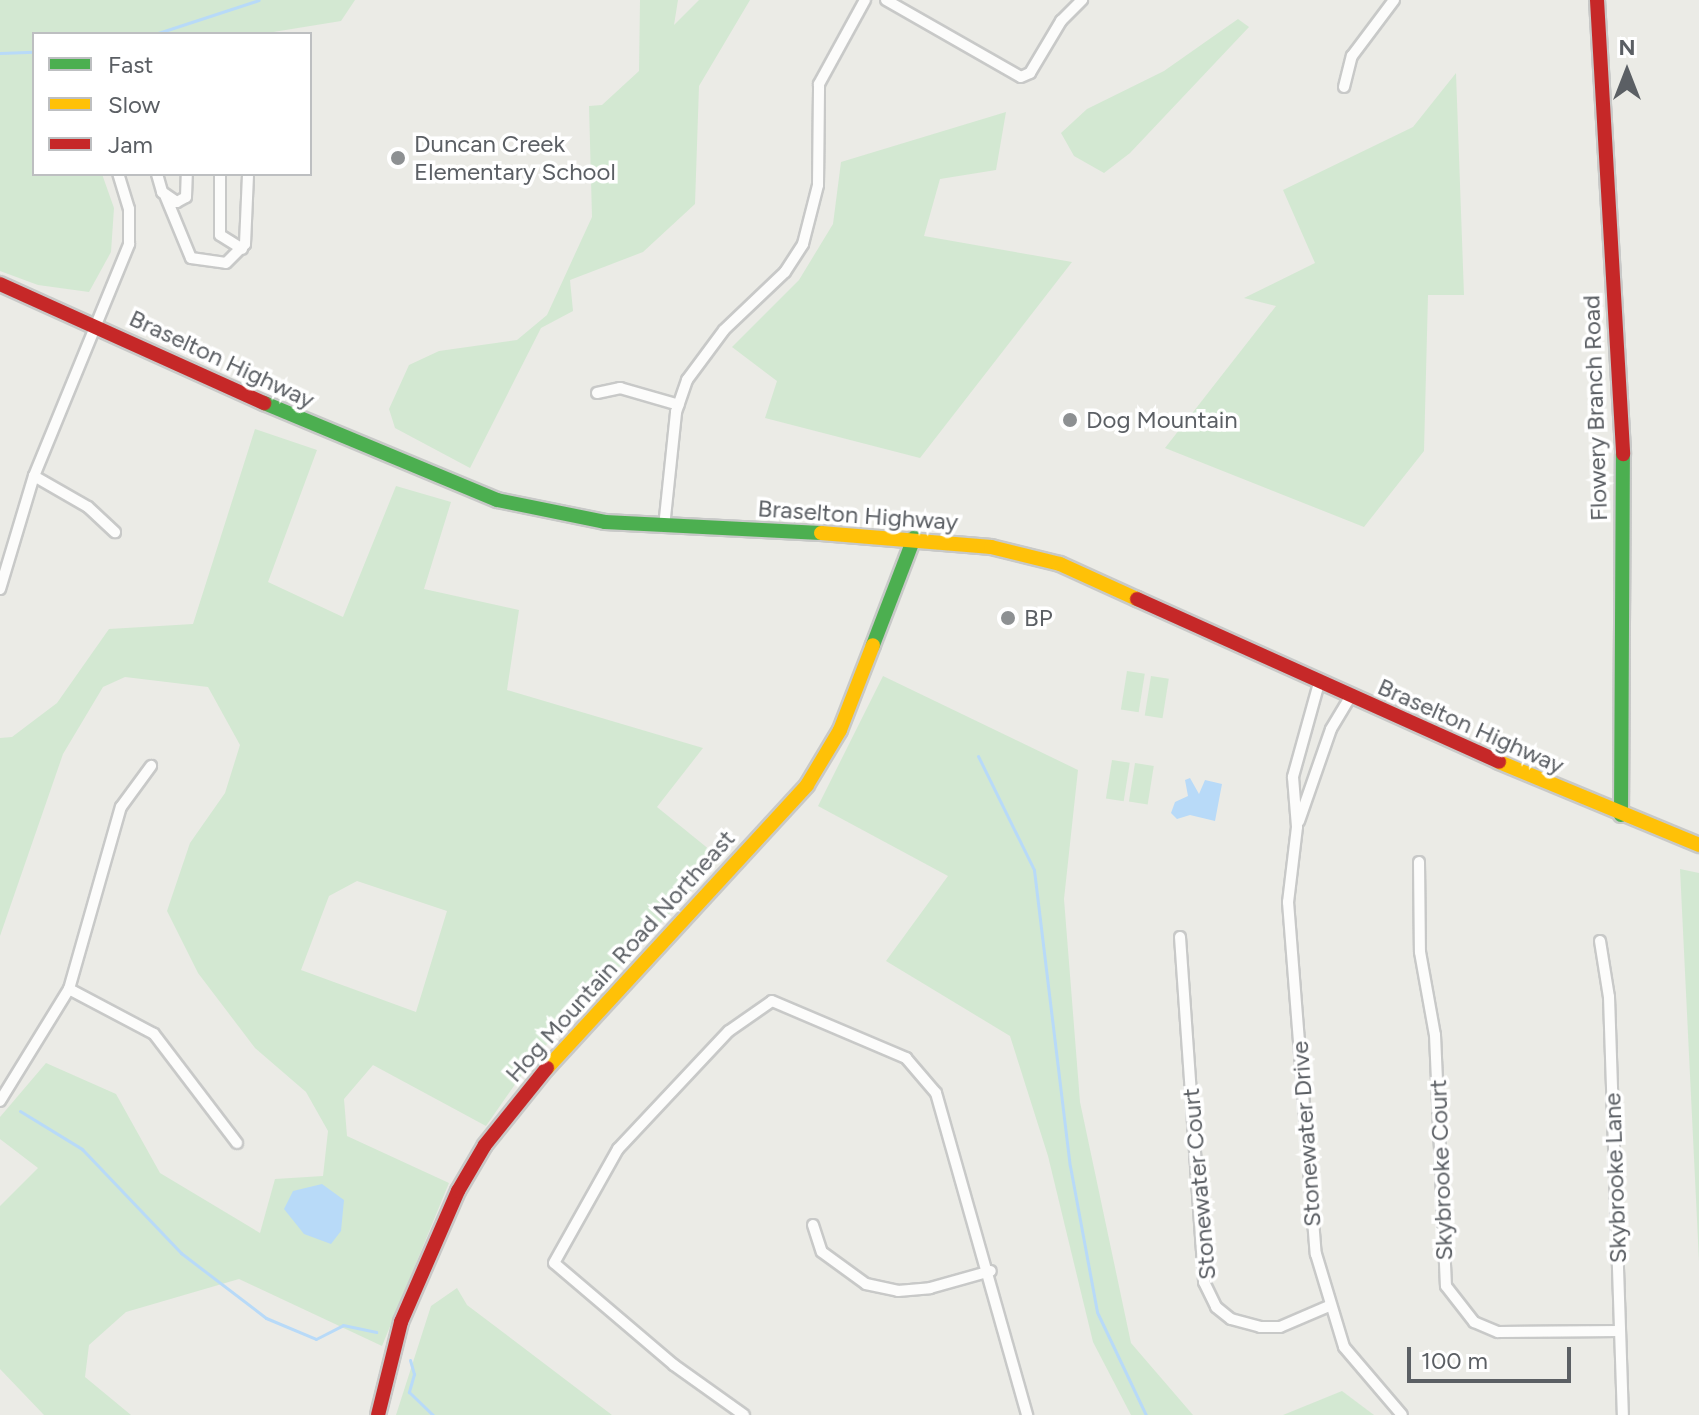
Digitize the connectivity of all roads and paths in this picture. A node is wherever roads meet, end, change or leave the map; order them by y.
1 (865, 0) edge
2 (886, 0) edge
3 (1082, 0) edge
4 (1394, 0) edge
5 (1597, 0) edge
6 (1344, 87) dead end
7 (119, 176) edge
8 (158, 176) edge
9 (187, 176) edge
10 (220, 176) edge
11 (248, 176) edge
12 (165, 195) junction
13 (242, 249) junction
14 (0, 284) edge
15 (93, 323) junction
16 (597, 393) dead end
17 (679, 405) junction
18 (34, 476) junction
19 (664, 527) junction
20 (115, 532) dead end
21 (914, 538) junction
22 (0, 589) edge
23 (1319, 683) junction
24 (1350, 697) junction
25 (151, 766) dead end
26 (1621, 815) junction
27 (1297, 827) junction
28 (1699, 845) edge
29 (1419, 862) dead end
30 (1180, 937) dead end
31 (1600, 941) dead end
32 (69, 989) junction
33 (0, 1101) edge
34 (237, 1143) dead end
35 (813, 1225) dead end
36 (991, 1271) junction
37 (1329, 1306) junction
38 (1620, 1331) junction
39 (378, 1415) edge
40 (744, 1415) edge
41 (1027, 1415) edge
42 (1402, 1415) edge
43 (1623, 1415) edge

1 - 17 street
2 - 3 street
4 - 6 street
5 - 26 street, Flowery Branch Road
7 - 15 street
8 - 12 street
9 - 12 street
10 - 13 street
11 - 13 street
12 - 13 street
14 - 15 street, Braselton Highway
15 - 18 street
15 - 19 street, Braselton Highway
16 - 17 street
17 - 19 street
18 - 20 street
18 - 22 street
19 - 21 street, Braselton Highway
21 - 23 street, Braselton Highway
21 - 39 street, Hog Mountain Road Northeast
23 - 24 street, Braselton Highway
23 - 27 street, Stonewater Drive
24 - 26 street, Braselton Highway
24 - 27 street, Stonewater Drive
25 - 32 street
26 - 28 street, Braselton Highway
27 - 37 street, Stonewater Drive
29 - 38 street, Skybrooke Court
30 - 37 street, Stonewater Court
31 - 38 street, Skybrooke Lane
32 - 33 street
32 - 34 street
35 - 36 street
36 - 40 street
36 - 41 street
37 - 42 street, Stonewater Drive
38 - 43 street, Skybrooke Lane

